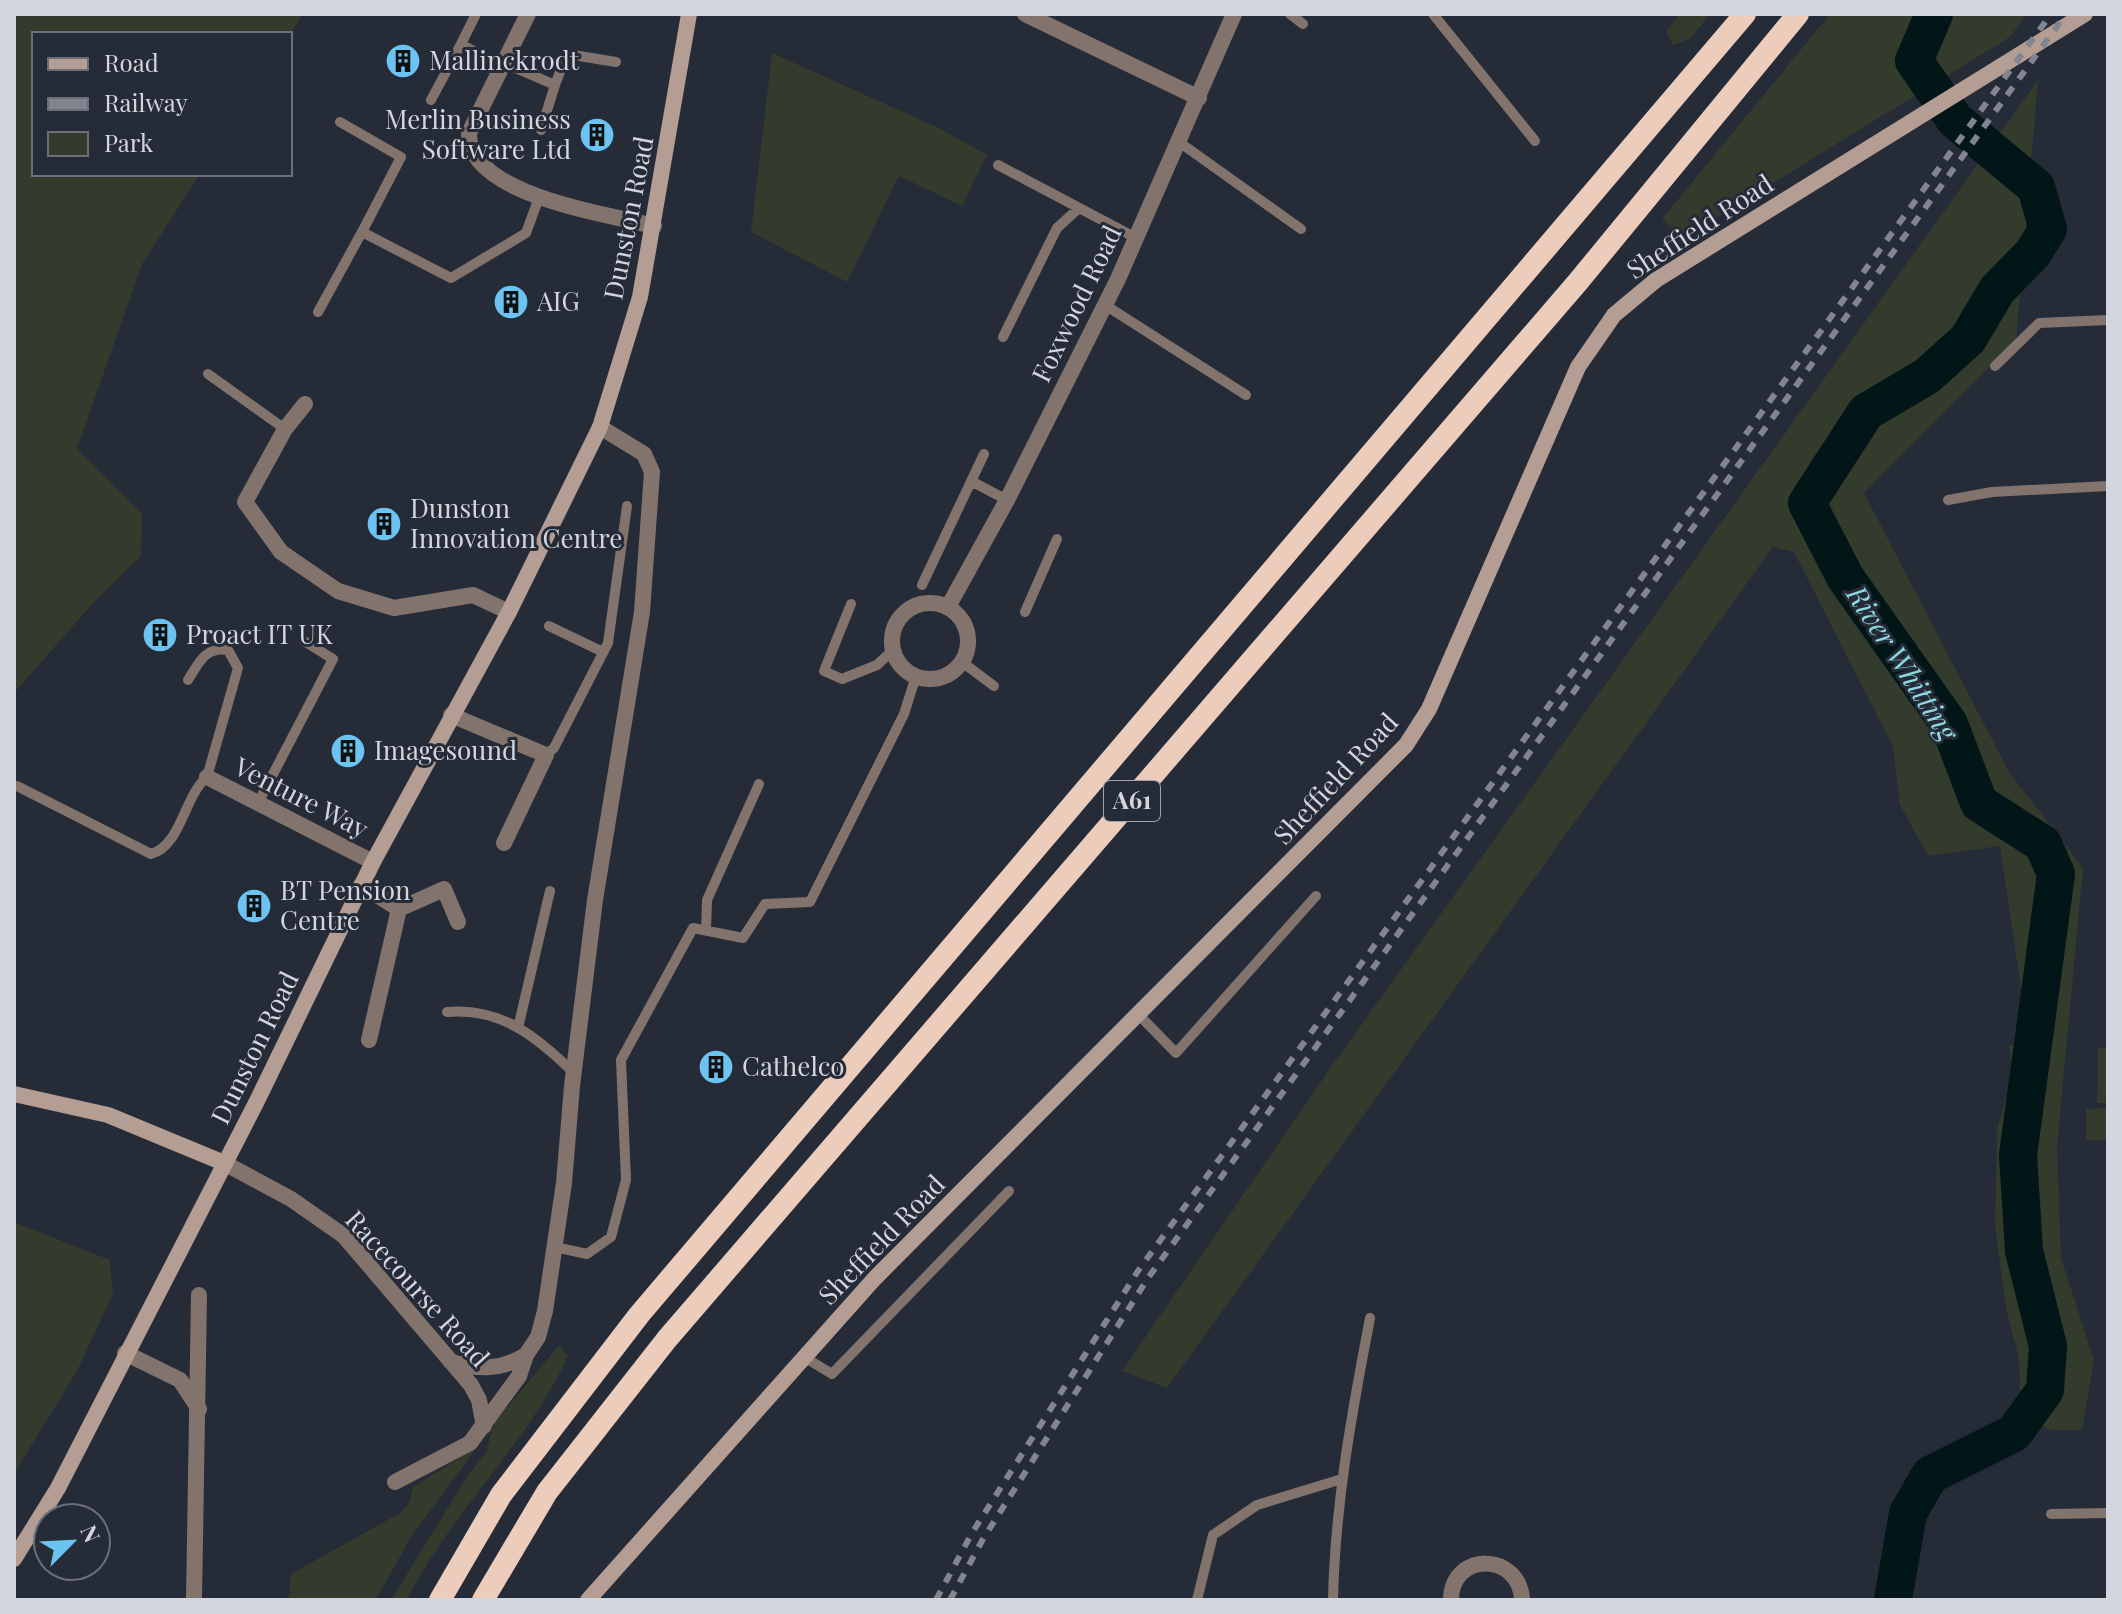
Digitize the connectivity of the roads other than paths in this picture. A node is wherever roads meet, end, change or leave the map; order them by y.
1 (476, 14) edge
2 (528, 14) edge
3 (689, 14) edge
4 (1025, 14) edge
5 (1234, 14) edge
6 (1290, 14) edge
7 (1433, 14) edge
8 (1745, 14) edge
9 (1798, 14) edge
10 (2085, 14) edge
11 (1303, 24) dead end
12 (461, 44) junction
13 (616, 62) dead end
14 (503, 65) junction
15 (555, 85) junction
16 (1199, 98) junction
17 (431, 100) dead end
18 (340, 122) dead end
19 (541, 130) dead end
20 (1535, 141) dead end
21 (1179, 142) junction
22 (998, 165) dead end
23 (540, 195) junction
24 (1079, 208) junction
25 (654, 226) junction
26 (1301, 229) dead end
27 (362, 232) junction
28 (1136, 238) junction
29 (1105, 305) junction
30 (318, 312) dead end
31 (2108, 320) edge
32 (1003, 337) dead end
33 (1995, 366) dead end
34 (208, 374) dead end
35 (1246, 395) dead end
36 (305, 404) dead end
37 (600, 427) junction
38 (285, 429) junction
39 (984, 454) dead end
40 (971, 481) junction
41 (2108, 486) edge
42 (1007, 500) junction
43 (1948, 500) dead end
44 (627, 506) dead end
45 (1057, 539) dead end
46 (922, 585) dead end
47 (851, 604) dead end
48 (948, 607) junction
49 (509, 612) junction
50 (1025, 612) dead end
51 (549, 626) dead end
52 (304, 641) dead end
53 (893, 650) junction
54 (603, 652) junction
55 (962, 662) junction
56 (916, 676) junction
57 (188, 680) dead end
58 (994, 686) dead end
59 (451, 715) junction
60 (546, 755) junction
61 (207, 777) junction
62 (759, 784) dead end
63 (17, 786) dead end
64 (258, 803) junction
65 (504, 843) dead end
66 (373, 862) junction
67 (361, 885) junction
68 (550, 891) dead end
69 (1316, 896) dead end
70 (399, 909) junction
71 (458, 922) dead end
72 (706, 930) junction
73 (447, 1012) dead end
74 (1139, 1015) junction
75 (518, 1028) junction
76 (369, 1040) dead end
77 (574, 1073) junction
78 (14, 1094) edge
79 (224, 1163) junction
80 (1009, 1191) dead end
81 (555, 1247) junction
82 (199, 1295) dead end
83 (1370, 1318) dead end
84 (125, 1353) junction
85 (526, 1355) junction
86 (804, 1357) junction
87 (451, 1362) junction
88 (200, 1411) junction
89 (484, 1426) junction
90 (1342, 1479) junction
91 (395, 1482) dead end
92 (2108, 1513) edge
93 (2051, 1514) dead end
94 (14, 1559) edge
95 (194, 1600) edge
96 (440, 1600) edge
97 (483, 1600) edge
98 (588, 1600) edge
99 (1197, 1600) edge
100 (1333, 1600) edge
101 (1451, 1600) edge
102 (1522, 1600) edge

1 - 12 lane
2 - 14 street
3 - 25 main road, Dunston Road
4 - 16 street
5 - 16 street, Foxwood Road
6 - 11 lane
7 - 20 lane
8 - 96 highway, A61
9 - 97 highway, A61
10 - 74 main road, Sheffield Road
12 - 14 lane
12 - 17 lane
13 - 15 lane
14 - 15 lane
14 - 23 street
15 - 19 lane
16 - 21 street, Foxwood Road
18 - 27 lane
21 - 26 lane
21 - 28 street, Foxwood Road
22 - 24 lane
23 - 25 street
23 - 27 lane
24 - 28 lane
24 - 32 lane
25 - 37 main road, Dunston Road
27 - 30 lane
28 - 29 street, Foxwood Road
29 - 35 lane
29 - 42 street, Foxwood Road
31 - 33 lane
34 - 38 lane
36 - 38 street
37 - 49 main road, Dunston Road
37 - 77 street
38 - 49 street
39 - 40 lane
40 - 42 lane
40 - 46 lane
41 - 43 lane
42 - 48 street, Foxwood Road
44 - 54 lane
45 - 50 lane
47 - 53 lane
48 - 53 street
48 - 55 street
49 - 59 main road, Dunston Road
51 - 54 lane
52 - 64 lane
53 - 56 street
54 - 60 lane
55 - 56 street
55 - 58 lane
56 - 72 lane
57 - 61 lane
59 - 60 street
59 - 66 main road, Dunston Road
60 - 65 street
61 - 63 lane
61 - 64 street, Venture Way
62 - 72 lane
64 - 66 street, Venture Way
66 - 67 main road, Dunston Road
67 - 70 street
67 - 79 main road, Dunston Road
68 - 75 lane
69 - 74 lane
70 - 71 street
70 - 76 street
72 - 81 lane
73 - 75 lane
74 - 86 main road, Sheffield Road
75 - 77 lane
77 - 81 street
78 - 79 main road, Racecourse Road
79 - 84 main road, Dunston Road
79 - 87 street, Racecourse Road
80 - 86 lane
81 - 85 street
82 - 88 street
83 - 90 lane
84 - 88 street
84 - 94 main road, Dunston Road
85 - 87 street
85 - 89 street
86 - 98 main road, Sheffield Road
87 - 89 street, Racecourse Road
88 - 95 street
89 - 91 street
90 - 99 lane
90 - 100 lane
92 - 93 lane
101 - 102 street

